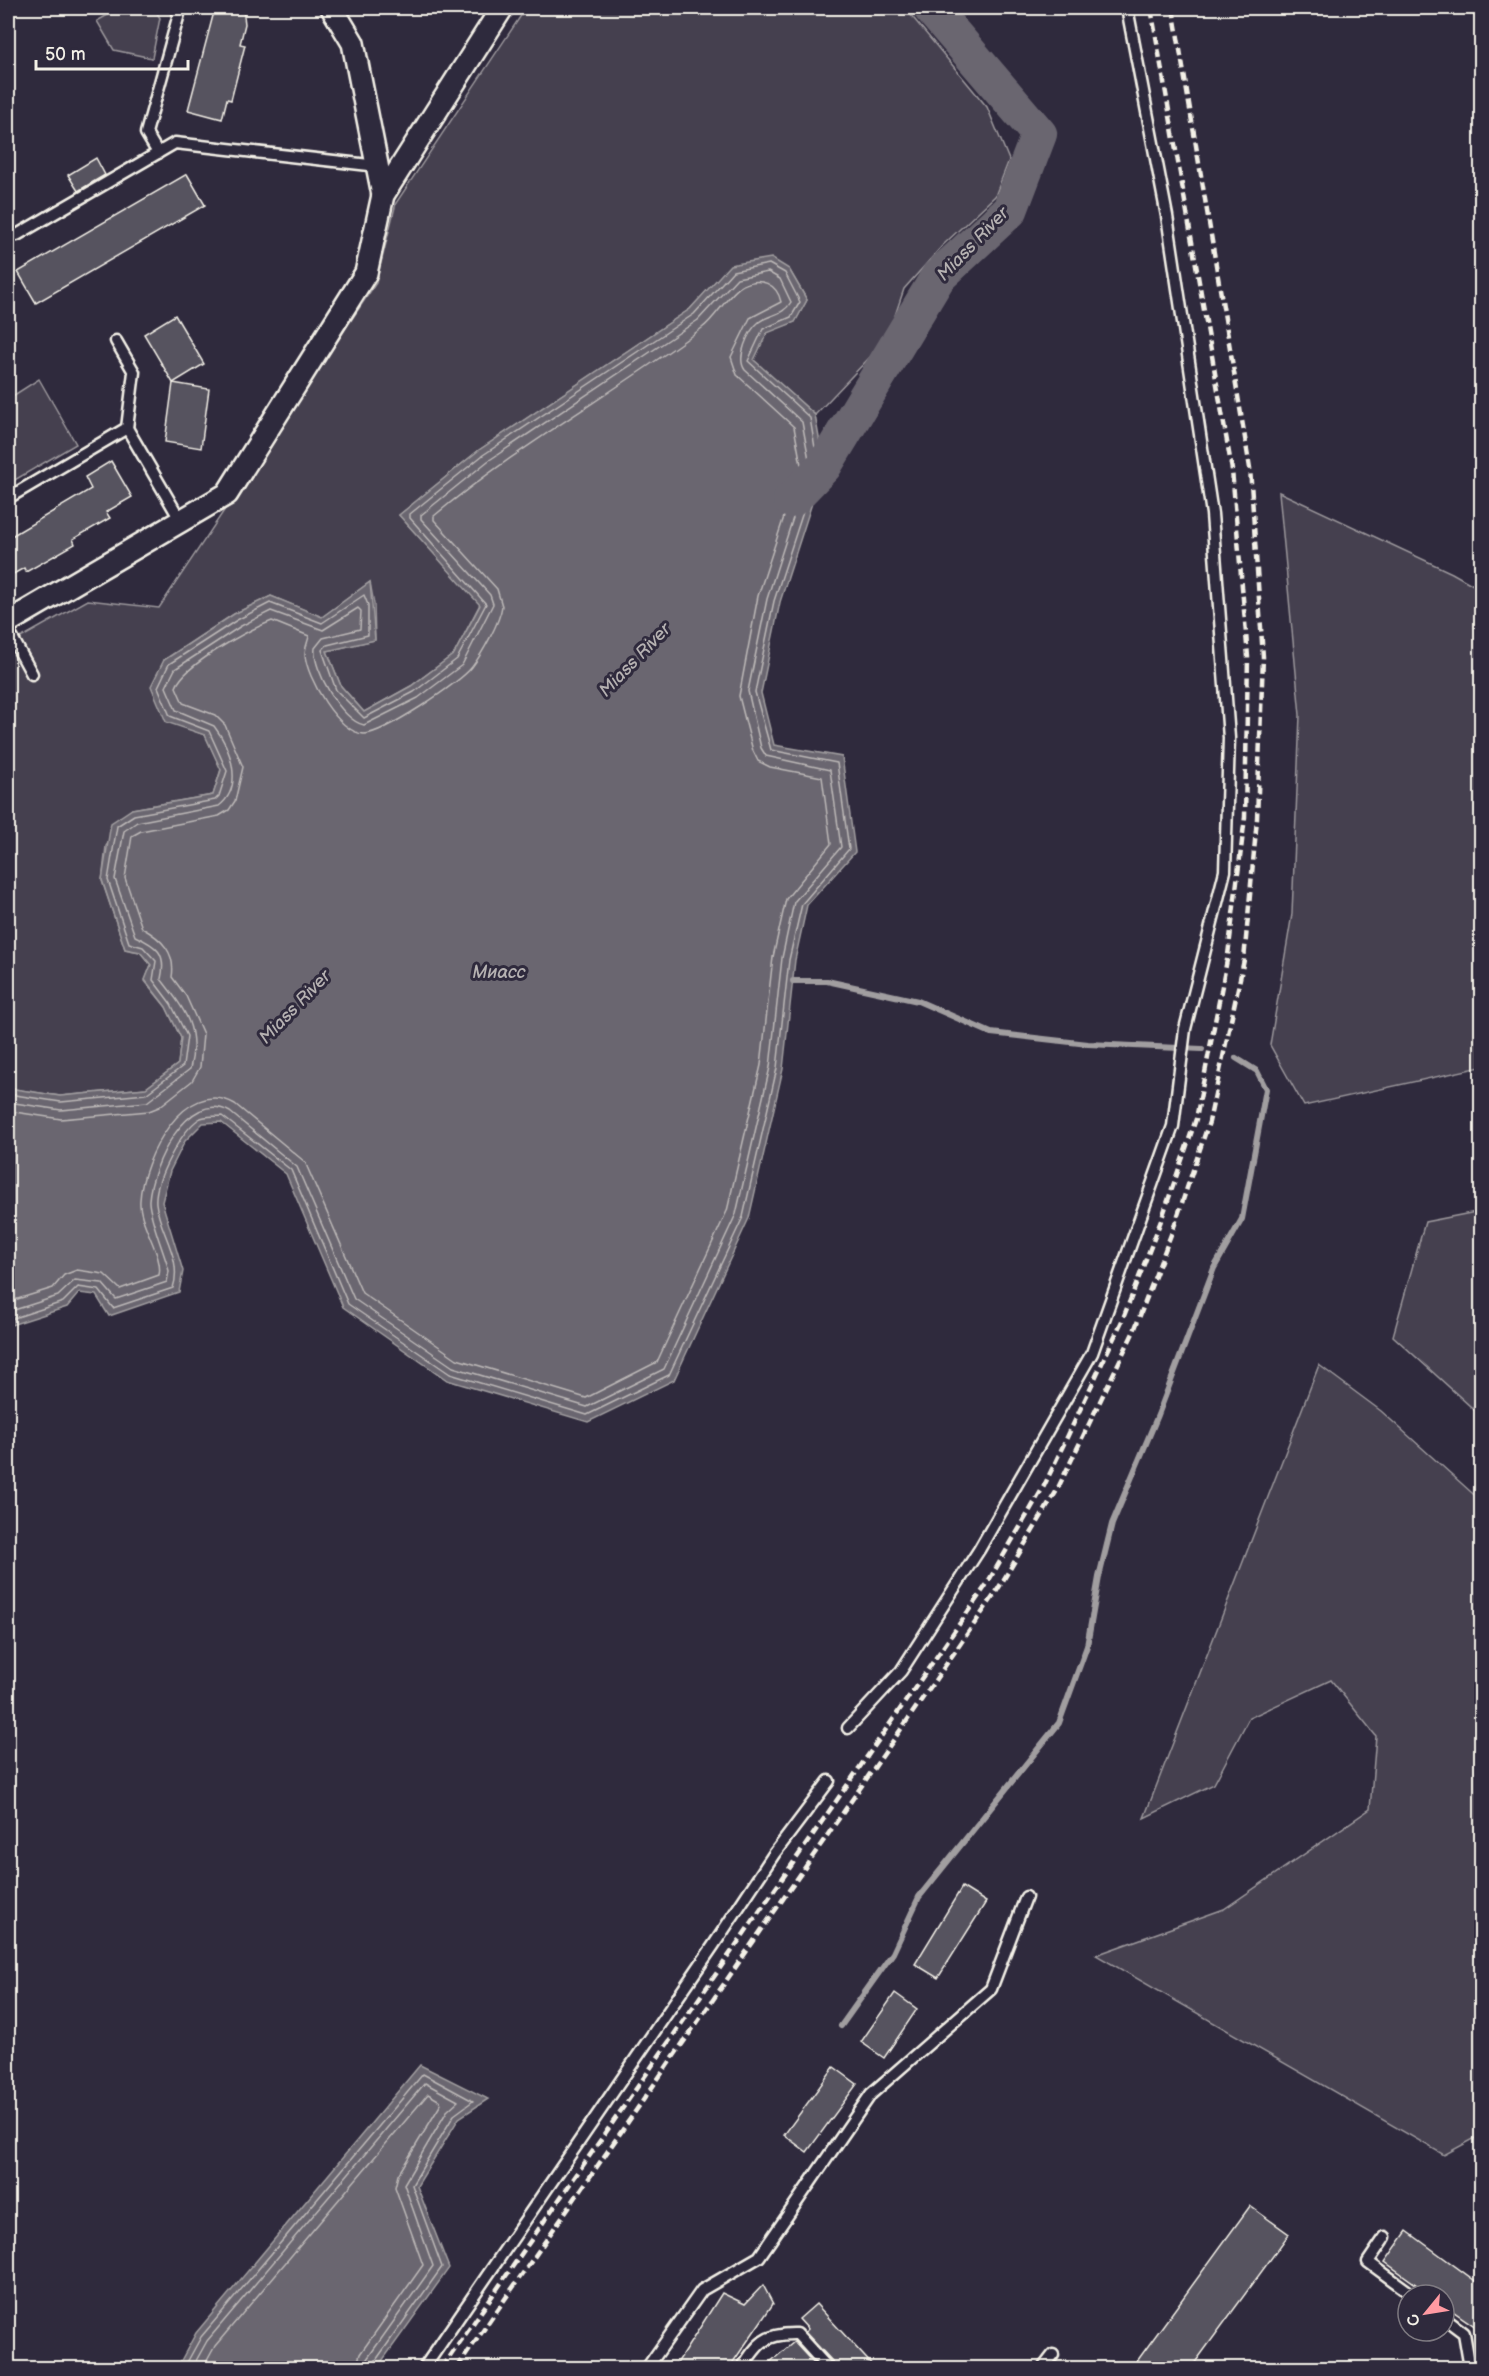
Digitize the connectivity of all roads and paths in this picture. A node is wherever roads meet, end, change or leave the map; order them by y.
1 (176, 8) edge
2 (334, 8) edge
3 (502, 8) edge
4 (1127, 8) edge
5 (158, 153) junction
6 (378, 166) junction
7 (383, 195) junction
8 (17, 235) dead end
9 (116, 341) dead end
10 (127, 428) junction
11 (8, 498) edge
12 (181, 521) junction
13 (8, 622) edge
14 (8, 630) edge
15 (32, 674) dead end
16 (848, 1728) dead end
17 (830, 1781) dead end
18 (1026, 1897) dead end
19 (1385, 2237) dead end
20 (1397, 2283) edge
21 (1456, 2327) edge
22 (1053, 2355) dead end
23 (424, 2368) edge
24 (647, 2368) edge
25 (742, 2368) edge
26 (828, 2368) edge
27 (1043, 2368) edge
28 (1470, 2368) edge

1 - 5 lane
2 - 6 street
3 - 7 street
4 - 16 lane
5 - 6 lane
5 - 8 lane
6 - 7 street
7 - 12 street
9 - 10 lane
10 - 11 lane
10 - 12 lane
12 - 13 street
14 - 15 lane
17 - 23 lane
18 - 24 lane
19 - 20 lane
21 - 28 lane
22 - 27 lane
25 - 26 lane

